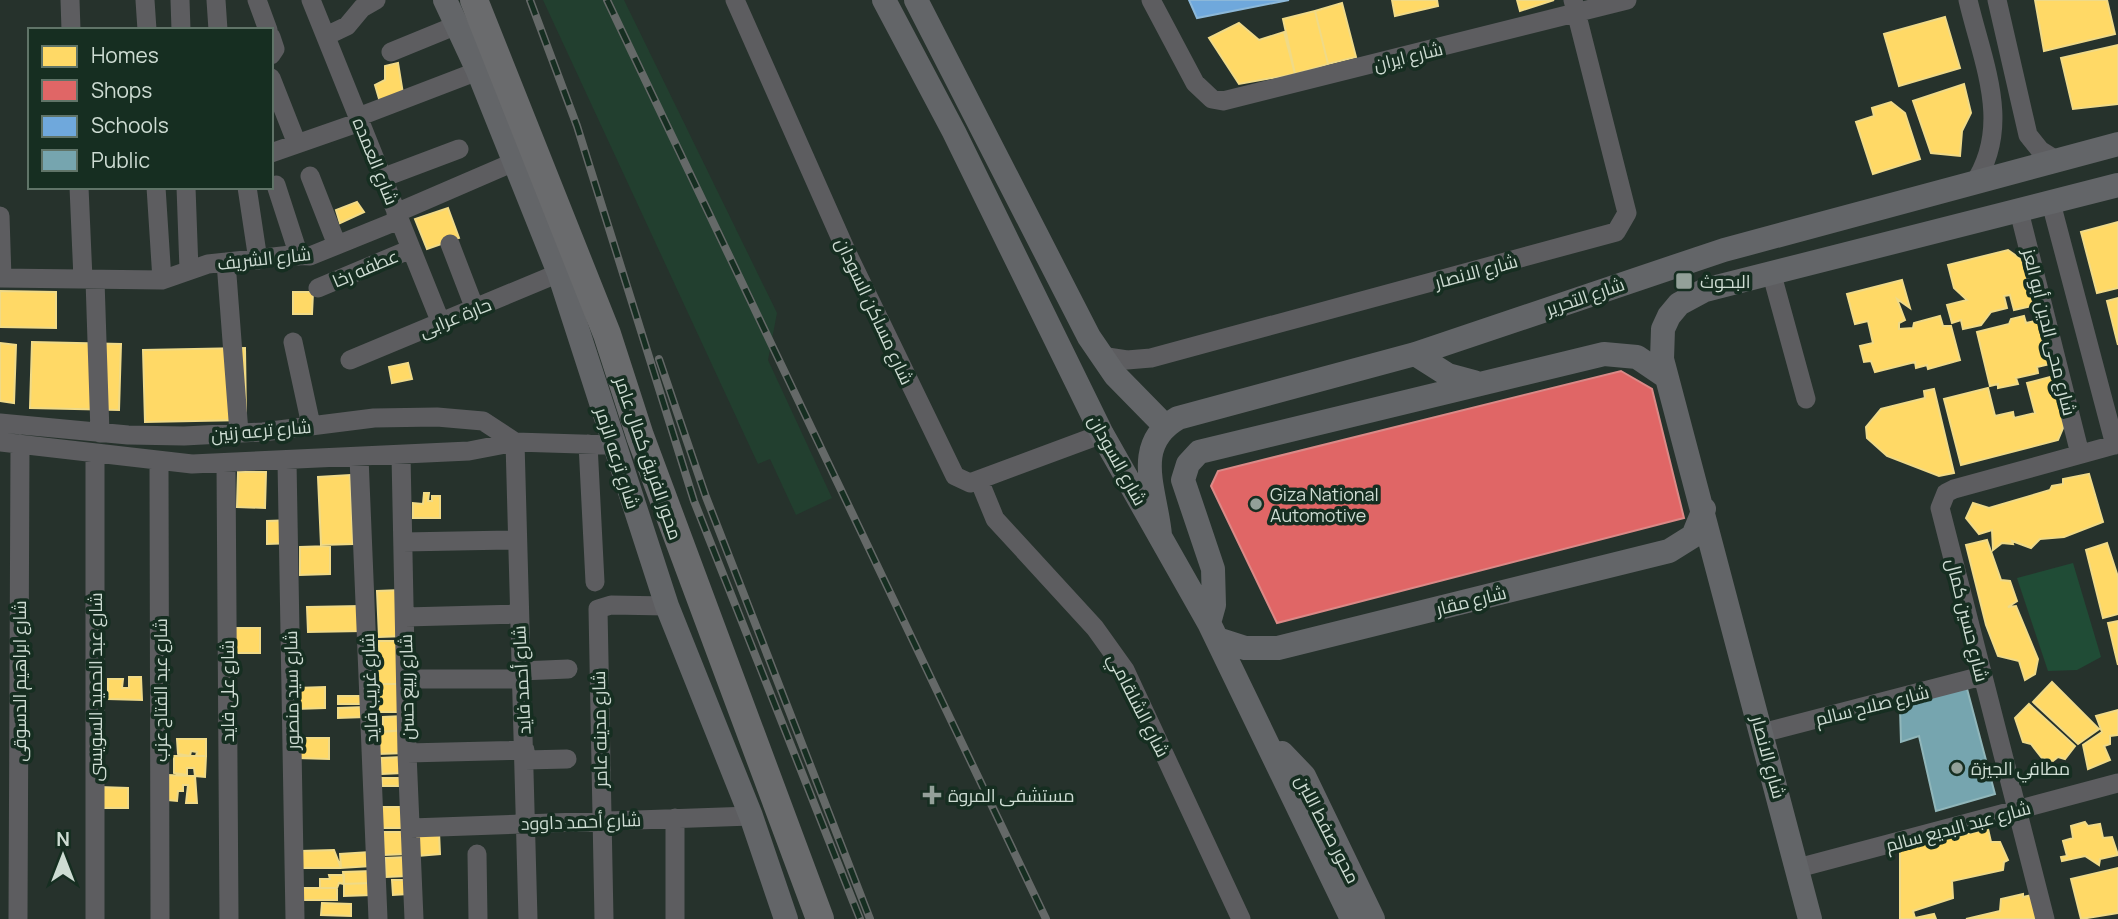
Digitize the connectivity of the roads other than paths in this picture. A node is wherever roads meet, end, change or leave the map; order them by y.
1 (70, 0) edge
2 (145, 0) edge
3 (180, 0) edge
4 (216, 0) edge
5 (257, 0) edge
6 (311, 0) edge
7 (376, 0) edge
8 (445, 0) edge
9 (474, 0) edge
10 (494, 0) edge
11 (735, 0) edge
12 (884, 0) edge
13 (916, 0) edge
14 (1151, 0) edge
15 (1627, 0) edge
16 (1968, 0) edge
17 (1997, 0) edge
18 (1574, 6) edge
19 (457, 25) junction
20 (71, 28) edge
21 (146, 28) edge
22 (181, 28) edge
23 (218, 28) edge
24 (267, 28) edge
25 (326, 36) junction
26 (391, 52) dead end
27 (478, 71) junction
28 (273, 83) edge
29 (359, 120) junction
30 (298, 144) junction
31 (2118, 144) edge
32 (459, 149) dead end
33 (273, 152) edge
34 (2056, 160) junction
35 (514, 162) junction
36 (310, 176) dead end
37 (382, 178) junction
38 (275, 185) dead end
39 (1973, 185) junction
40 (2118, 185) edge
41 (79, 189) edge
42 (156, 189) edge
43 (187, 189) edge
44 (247, 189) edge
45 (2051, 202) junction
46 (2019, 211) junction
47 (0, 216) edge
48 (398, 217) junction
49 (450, 244) dead end
50 (337, 245) junction
51 (411, 249) junction
52 (299, 256) junction
53 (258, 260) junction
54 (226, 262) junction
55 (1664, 269) junction
56 (189, 270) junction
57 (559, 273) junction
58 (1772, 275) junction
59 (1, 278) edge
60 (89, 279) junction
61 (162, 280) junction
62 (318, 288) dead end
63 (1706, 290) junction
64 (475, 309) junction
65 (441, 323) junction
66 (293, 342) dead end
67 (1415, 354) junction
68 (1101, 356) junction
69 (350, 360) dead end
70 (1665, 376) junction
71 (1478, 383) junction
72 (1806, 399) dead end
73 (0, 423) edge
74 (311, 425) junction
75 (1165, 426) junction
76 (100, 433) junction
77 (239, 433) junction
78 (1102, 434) junction
79 (0, 442) edge
80 (515, 442) junction
81 (20, 444) junction
82 (600, 444) junction
83 (2116, 444) edge
84 (95, 454) junction
85 (2080, 454) junction
86 (401, 455) junction
87 (359, 457) junction
88 (287, 461) junction
89 (159, 462) junction
90 (226, 464) junction
91 (978, 480) junction
92 (1185, 490) junction
93 (1704, 509) junction
94 (1160, 535) junction
95 (515, 540) junction
96 (403, 542) junction
97 (595, 582) dead end
98 (667, 607) junction
99 (518, 614) junction
100 (405, 617) junction
101 (1213, 631) junction
102 (568, 669) dead end
103 (521, 675) junction
104 (1982, 676) junction
105 (407, 679) junction
106 (1762, 733) junction
107 (1272, 748) junction
108 (407, 753) junction
109 (525, 755) junction
110 (567, 759) dead end
111 (2118, 783) edge
112 (2017, 810) junction
113 (751, 816) junction
114 (675, 818) junction
115 (601, 820) junction
116 (526, 823) junction
117 (411, 828) junction
118 (477, 855) dead end
119 (1798, 868) junction
120 (18, 919) edge
121 (95, 919) edge
122 (160, 919) edge
123 (229, 919) edge
124 (295, 919) edge
125 (378, 919) edge
126 (414, 919) edge
127 (478, 919) edge
128 (528, 919) edge
129 (604, 919) edge
130 (675, 919) edge
131 (786, 919) edge
132 (820, 919) edge
133 (838, 919) edge
134 (1241, 919) edge
135 (1352, 919) edge
136 (1373, 919) edge
137 (1810, 919) edge
138 (2045, 919) edge

1 - 20 street
2 - 21 street
3 - 22 street
4 - 23 street
5 - 24 street
6 - 25 street, شارع العمده
7 - 25 street
8 - 19 main road, شارع ترعه الزمر
9 - 132 highway, محور الفريق كمال عامر
10 - 133 highway, محور الفريق كمال عامر
11 - 91 street, شارع مساكن السودان
12 - 78 main road, شارع السودان
13 - 68 main road
14 - 18 street, شارع ايران
15 - 18 street, شارع ايران
16 - 39 street
17 - 34 street
18 - 68 street, شارع الانصار
19 - 26 street
19 - 27 main road, شارع ترعه الزمر
25 - 29 street, شارع العمده
27 - 29 street
27 - 35 main road, شارع ترعه الزمر
28 - 30 street
29 - 30 street
29 - 37 street, شارع العمده
30 - 33 street
31 - 34 main road, شارع التحرير
32 - 37 street
34 - 39 main road, شارع التحرير
35 - 48 street, شارع الشريف
35 - 57 main road, شارع ترعه الزمر
36 - 50 street
37 - 48 street, شارع العمده
38 - 52 street
39 - 55 main road, شارع التحرير
40 - 45 main road
41 - 60 street
42 - 61 street
43 - 56 street
44 - 53 street
45 - 46 main road
45 - 83 street, شارع محى الدين أبو العز
46 - 58 main road
46 - 85 street, شارع محى الدين أبو العز
47 - 59 street
48 - 50 street, شارع الشريف
48 - 51 street, شارع العمده
49 - 64 street
50 - 52 street, شارع الشريف
51 - 62 street, عطفه رخا
51 - 65 street, شارع العمده
52 - 53 street, شارع الشريف
53 - 54 street, شارع الشريف
54 - 56 street, شارع الشريف
54 - 77 street
55 - 63 main road
55 - 67 main road, شارع التحرير
56 - 61 street, شارع الشريف
57 - 64 street, حارة عرابى
57 - 82 main road, شارع ترعه الزمر
58 - 63 main road
58 - 72 street
59 - 60 street, شارع الشريف
60 - 61 street, شارع الشريف
60 - 76 street
63 - 70 main road, شارع الانصار
64 - 65 street, حارة عرابى
65 - 69 street, حارة عرابى
66 - 74 street
67 - 71 main road
67 - 75 main road, شارع التحرير
68 - 75 main road
70 - 71 main road
70 - 93 main road, شارع الانصار
71 - 92 main road
73 - 76 street, شارع ترعه زنين
74 - 77 street, شارع ترعه زنين
74 - 80 street, شارع ترعه زنين
75 - 94 main road
76 - 77 street, شارع ترعه زنين
78 - 91 street
78 - 94 main road, شارع السودان
79 - 81 street, شارع ترعه زنين
80 - 82 street, شارع ترعه زنين
80 - 86 street, شارع ترعه زنين
80 - 95 street, شارع أحمد فايد
81 - 84 street, شارع ترعه زنين
81 - 120 street, شارع ابراهيم الدسوقى
82 - 97 street
82 - 98 main road, شارع ترعه الزمر
83 - 85 street, شارع حسين كمال
84 - 89 street, شارع ترعه زنين
84 - 121 street, شارع عبد الحميد السويسى
85 - 104 street, شارع حسين كمال
86 - 87 street, شارع ترعه زنين
86 - 96 street, شارع ربيع حسن
87 - 88 street, شارع ترعه زنين
87 - 125 street, شارع غريب فايد
88 - 90 street, شارع ترعه زنين
88 - 124 street, شارع سيد منصور
89 - 90 street, شارع ترعه زنين
89 - 122 street, شارع عبد الفتاح عزب
90 - 123 street, شارع على فايد
91 - 134 street, شارع الشلقامي
92 - 94 main road
92 - 101 main road
93 - 101 main road, شارع مقار
93 - 106 main road, شارع الانصار
94 - 101 main road, شارع السودان
95 - 96 street
95 - 99 street, شارع أحمد فايد
96 - 100 street, شارع ربيع حسن
98 - 113 main road, شارع ترعه الزمر
98 - 115 street, شارع مدينه عامر
99 - 100 street
99 - 103 street, شارع أحمد فايد
100 - 105 street, شارع ربيع حسن
101 - 107 main road, شارع السودان
102 - 103 street
103 - 105 street
103 - 109 street, شارع أحمد فايد
104 - 106 street, شارع صلاح سالم
104 - 112 street, شارع حسين كمال
105 - 108 street, شارع ربيع حسن
106 - 119 main road, شارع الانصار
107 - 135 main road, شارع السودان
107 - 136 main road, محور صفط اللبن
108 - 109 street
108 - 117 street, شارع ربيع حسن
109 - 110 street
109 - 116 street, شارع أحمد فايد
111 - 112 street, شارع عبد البديع سالم
112 - 119 street, شارع عبد البديع سالم
112 - 138 street, شارع حسين كمال
113 - 114 street, شارع أحمد داوود
113 - 131 main road, شارع ترعه الزمر
114 - 115 street, شارع أحمد داوود
114 - 130 street
115 - 116 street, شارع أحمد داوود
115 - 129 street, شارع مدينه عامر
116 - 117 street, شارع أحمد داوود
116 - 128 street, شارع أحمد فايد
117 - 126 street, شارع ربيع حسن
118 - 127 street
119 - 137 main road, شارع الانصار

